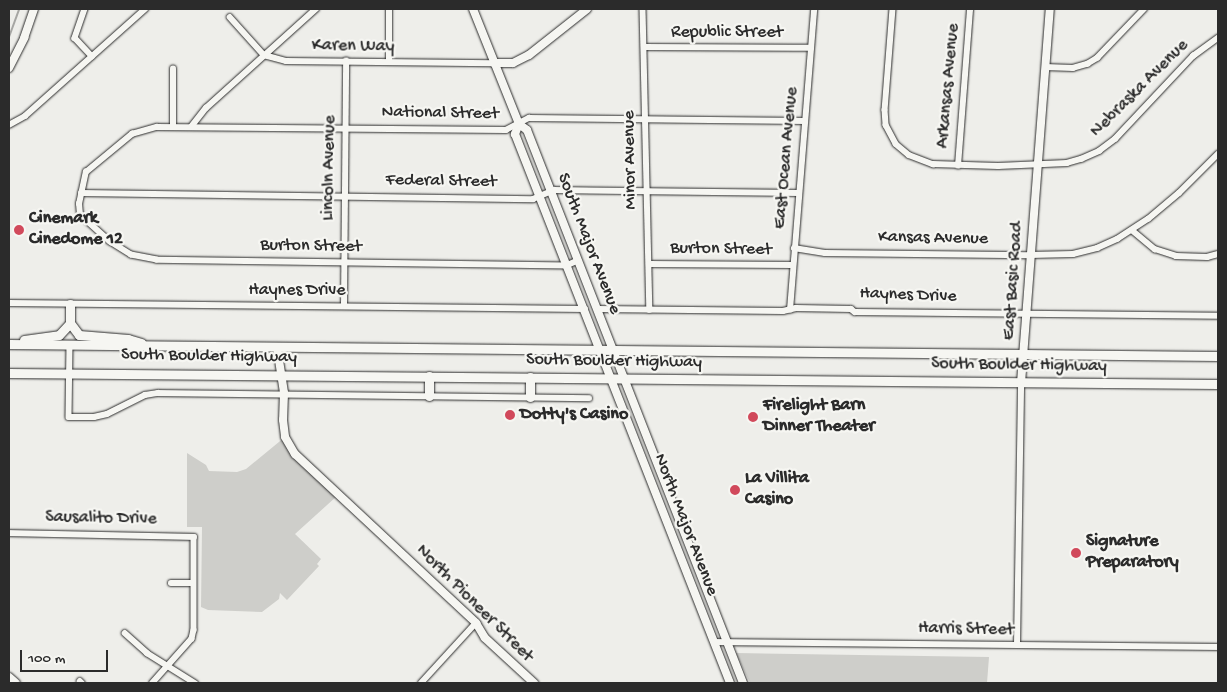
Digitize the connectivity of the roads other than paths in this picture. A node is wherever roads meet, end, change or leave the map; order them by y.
1 (34, 9) edge
2 (85, 9) edge
3 (145, 9) edge
4 (316, 9) edge
5 (389, 9) edge
6 (473, 9) edge
7 (586, 9) edge
8 (643, 9) edge
9 (814, 9) edge
10 (893, 9) edge
11 (970, 9) edge
12 (1050, 9) edge
13 (1144, 9) edge
14 (230, 17) dead end
15 (1218, 38) edge
16 (644, 47) junction
17 (810, 48) junction
18 (264, 55) junction
19 (92, 56) junction
20 (346, 61) junction
21 (389, 62) junction
22 (494, 63) junction
23 (1045, 66) junction
24 (9, 68) edge
25 (174, 68) dead end
26 (645, 119) junction
27 (805, 121) junction
28 (519, 124) junction
29 (9, 125) edge
30 (173, 127) junction
31 (191, 127) junction
32 (346, 128) junction
33 (1218, 154) edge
34 (1038, 165) junction
35 (958, 166) junction
36 (551, 191) junction
37 (647, 191) junction
38 (81, 193) junction
39 (799, 193) junction
40 (344, 195) junction
41 (540, 195) junction
42 (1132, 230) junction
43 (794, 248) junction
44 (1218, 254) edge
45 (1030, 256) junction
46 (578, 261) junction
47 (344, 262) junction
48 (648, 264) junction
49 (793, 265) junction
50 (567, 266) junction
51 (9, 303) edge
52 (70, 304) junction
53 (344, 306) junction
54 (585, 309) junction
55 (598, 309) junction
56 (650, 310) junction
57 (790, 310) junction
58 (1026, 314) junction
59 (1218, 316) edge
60 (70, 323) junction
61 (9, 343) edge
62 (70, 345) junction
63 (148, 346) junction
64 (277, 347) junction
65 (599, 350) junction
66 (612, 351) junction
67 (1023, 355) junction
68 (1218, 356) edge
69 (69, 372) junction
70 (9, 373) edge
71 (281, 374) junction
72 (430, 376) junction
73 (530, 378) junction
74 (611, 378) junction
75 (624, 379) junction
76 (1022, 383) junction
77 (1218, 384) edge
78 (284, 393) junction
79 (429, 396) junction
80 (530, 397) junction
81 (589, 398) dead end
82 (679, 520) junction
83 (668, 524) junction
84 (9, 533) edge
85 (171, 583) dead end
86 (193, 583) junction
87 (705, 586) junction
88 (694, 590) junction
89 (476, 623) junction
90 (125, 632) dead end
91 (714, 642) junction
92 (727, 642) junction
93 (1017, 645) junction
94 (1218, 647) edge
95 (169, 666) junction
96 (9, 677) edge
97 (16, 683) edge
98 (153, 683) edge
99 (195, 683) edge
100 (421, 683) edge
101 (534, 683) edge
102 (730, 683) edge
103 (743, 683) edge

1 - 24 street
2 - 19 street
3 - 19 street
4 - 18 street
5 - 21 street
6 - 22 street, South Major Avenue
7 - 22 street
8 - 16 street, Minor Avenue
9 - 17 street, East Ocean Avenue
10 - 35 street, Nebraska Avenue
11 - 35 street, Arkansas Avenue
12 - 23 street, East Basic Road
13 - 23 street
14 - 18 street
15 - 34 street, Nebraska Avenue
16 - 17 street, Republic Street
16 - 26 street, Minor Avenue
17 - 27 street, East Ocean Avenue
18 - 20 street, Karen Way
18 - 31 street
19 - 29 street
20 - 21 street, Karen Way
20 - 32 street, Lincoln Avenue
21 - 22 street, Karen Way
22 - 28 street, South Major Avenue
23 - 34 street, East Basic Road
25 - 30 street
26 - 27 street, National Street
26 - 28 street, National Street
26 - 37 street, Minor Avenue
27 - 39 street, East Ocean Avenue
28 - 32 street, National Street
28 - 36 street, South Major Avenue
28 - 41 street, South Major Avenue
30 - 31 street, National Street
30 - 38 street, National Street
31 - 32 street, National Street
32 - 40 street, Lincoln Avenue
33 - 42 street, Kansas Avenue
34 - 35 street, Nebraska Avenue
34 - 45 street, East Basic Road
36 - 37 street, Federal Street
36 - 41 street, Federal Street
36 - 46 street, South Major Avenue
37 - 39 street, Federal Street
37 - 48 street, Minor Avenue
38 - 40 street, Federal Street
38 - 47 street, Burton Street
39 - 43 street, East Ocean Avenue
40 - 41 street, Federal Street
40 - 47 street, Lincoln Avenue
41 - 50 street, South Major Avenue
42 - 44 street
42 - 45 street, Kansas Avenue
43 - 45 street, Kansas Avenue
43 - 49 street, East Ocean Avenue
45 - 58 street, East Basic Road
46 - 50 street, Burton Street
46 - 55 street, South Major Avenue
47 - 50 street, Burton Street
47 - 53 street, Lincoln Avenue
48 - 49 street, Burton Street
48 - 56 street, Minor Avenue
49 - 57 street, East Ocean Avenue
50 - 54 street, South Major Avenue
51 - 52 street, Haynes Drive
52 - 53 street, Haynes Drive
52 - 60 main road
53 - 54 street, Haynes Drive
54 - 65 street, South Major Avenue
55 - 56 street, Haynes Drive
55 - 66 street, South Major Avenue
56 - 57 street, Haynes Drive
57 - 58 street, Haynes Drive
58 - 59 street, Haynes Drive
58 - 67 street, East Basic Road
60 - 61 main road
60 - 63 main road
61 - 62 main road, South Boulder Highway
62 - 63 main road, South Boulder Highway
62 - 69 street
63 - 64 main road, South Boulder Highway
64 - 65 main road, South Boulder Highway
64 - 71 street, North Pioneer Street
65 - 66 main road, South Boulder Highway
65 - 74 street, South Major Avenue
66 - 67 main road, South Boulder Highway
66 - 75 street, South Major Avenue
67 - 68 main road, South Boulder Highway
67 - 76 street, East Basic Road
69 - 70 main road, South Boulder Highway
69 - 71 main road, South Boulder Highway
69 - 78 street
71 - 72 main road, South Boulder Highway
71 - 78 street, North Pioneer Street
72 - 73 main road, South Boulder Highway
72 - 79 main road
73 - 74 main road, South Boulder Highway
73 - 80 main road
74 - 75 main road, South Boulder Highway
74 - 83 street, North Major Avenue
75 - 76 main road, South Boulder Highway
75 - 82 street, North Major Avenue
76 - 77 main road, South Boulder Highway
76 - 93 street, East Basic Road
78 - 79 street
78 - 89 street, North Pioneer Street
79 - 80 street
80 - 81 street
82 - 83 street
82 - 87 street, North Major Avenue
83 - 88 street, North Major Avenue
84 - 86 street, Sausalito Drive
85 - 86 street
86 - 95 street
87 - 88 street
87 - 92 street, North Major Avenue
88 - 91 street, North Major Avenue
89 - 100 street
89 - 101 street, North Pioneer Street
90 - 95 street
91 - 92 street, Harris Street
91 - 102 street, North Major Avenue
92 - 93 street, Harris Street
92 - 103 street, North Major Avenue
93 - 94 street, Harris Street
95 - 98 street
95 - 99 street
96 - 97 street

